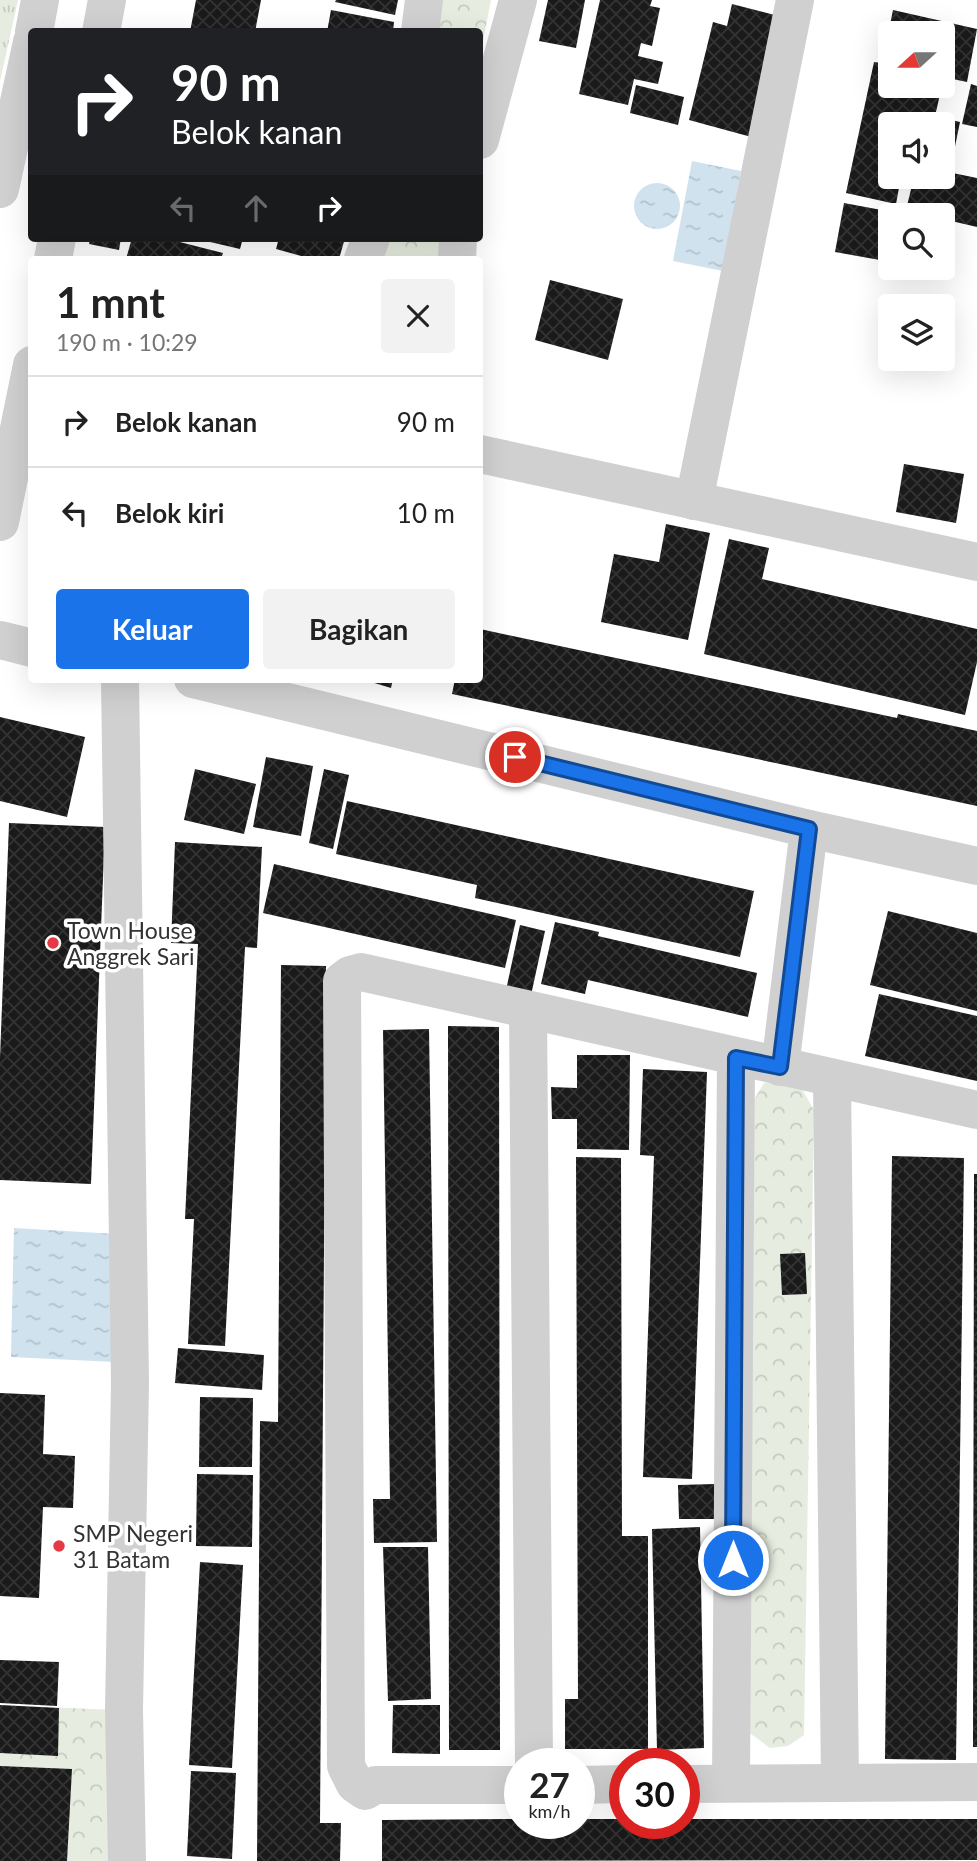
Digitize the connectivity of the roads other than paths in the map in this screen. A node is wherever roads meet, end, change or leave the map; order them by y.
1 (40, 0) edge
2 (107, 0) edge
3 (425, 0) edge
4 (518, 0) edge
5 (795, 0) edge
6 (35, 28) edge
7 (102, 28) edge
8 (421, 28) edge
9 (28, 66) edge
10 (483, 128) edge
11 (0, 189) edge
12 (28, 385) edge
13 (483, 455) edge
14 (694, 501) junction
15 (0, 522) edge
16 (977, 562) edge
17 (0, 640) edge
18 (28, 647) edge
19 (120, 683) edge
20 (209, 683) edge
21 (809, 829) junction
22 (977, 866) edge
23 (527, 1010) junction
24 (736, 1058) junction
25 (780, 1067) junction
26 (832, 1079) junction
27 (977, 1110) edge
28 (534, 1748) edge
29 (977, 1782) edge
30 (732, 1783) junction
31 (840, 1783) junction
32 (700, 1784) edge
33 (504, 1785) edge
34 (127, 1861) edge

1 - 6 street
2 - 7 street
3 - 8 street
4 - 10 street
5 - 14 street
9 - 11 street
12 - 15 street
13 - 14 street
14 - 16 street
17 - 18 street
19 - 34 street
20 - 21 street
21 - 22 street
21 - 25 street
23 - 24 street
23 - 28 street
23 - 33 street
24 - 25 street
24 - 30 street
25 - 26 street
26 - 27 street
26 - 31 street
29 - 31 street
30 - 31 street
30 - 32 street

